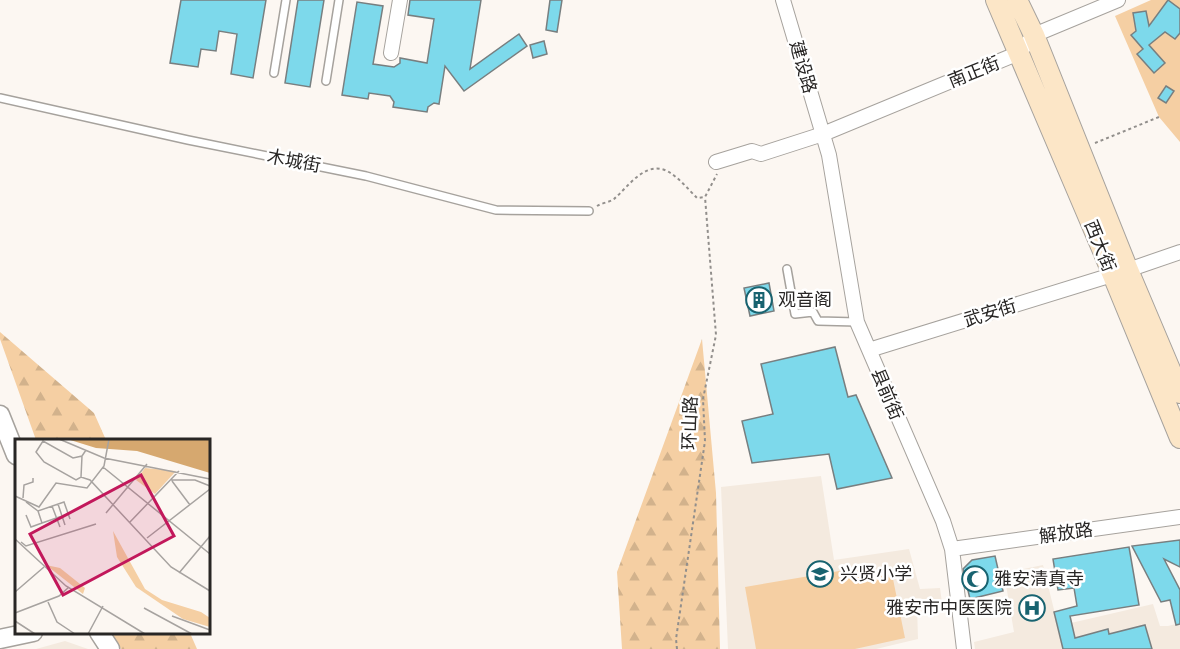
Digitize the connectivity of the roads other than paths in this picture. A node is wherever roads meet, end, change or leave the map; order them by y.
1 (286, 0) edge
2 (339, 0) edge
3 (398, 0) edge
4 (783, 0) edge
5 (996, 0) edge
6 (1017, 0) edge
7 (1118, 0) edge
8 (1034, 35) junction
9 (391, 53) dead end
10 (1019, 53) junction
11 (274, 73) dead end
12 (326, 81) dead end
13 (0, 98) edge
14 (823, 135) junction
15 (718, 166) road end
16 (589, 210) road end
17 (1180, 252) edge
18 (786, 269) dead end
19 (1120, 273) junction
20 (857, 322) junction
21 (869, 350) junction
22 (1180, 393) edge
23 (0, 415) edge
24 (1180, 438) edge
25 (15, 452) edge
26 (1180, 517) edge
27 (952, 549) junction
28 (28, 634) edge
29 (100, 634) edge
30 (0, 639) edge
31 (110, 649) edge
32 (964, 649) edge

1 - 11 lane
2 - 12 lane
3 - 9 street
4 - 14 street, 建设路
5 - 10 main road, 西大街
6 - 8 main road, 西大街
7 - 8 street, 南正街
8 - 10 street, 南正街
8 - 19 main road, 西大街
10 - 14 street, 南正街
10 - 19 main road, 西大街
13 - 16 lane, 木城街
14 - 15 street, 南正街
14 - 20 street, 县前街
17 - 19 street, 武安街
18 - 20 lane
19 - 21 street, 武安街
19 - 22 main road, 西大街
19 - 24 main road, 西大街
20 - 21 street, 县前街
21 - 27 street, 县前街
23 - 25 street
26 - 27 street, 解放路
27 - 32 street, 县前街
28 - 30 street
29 - 31 street

